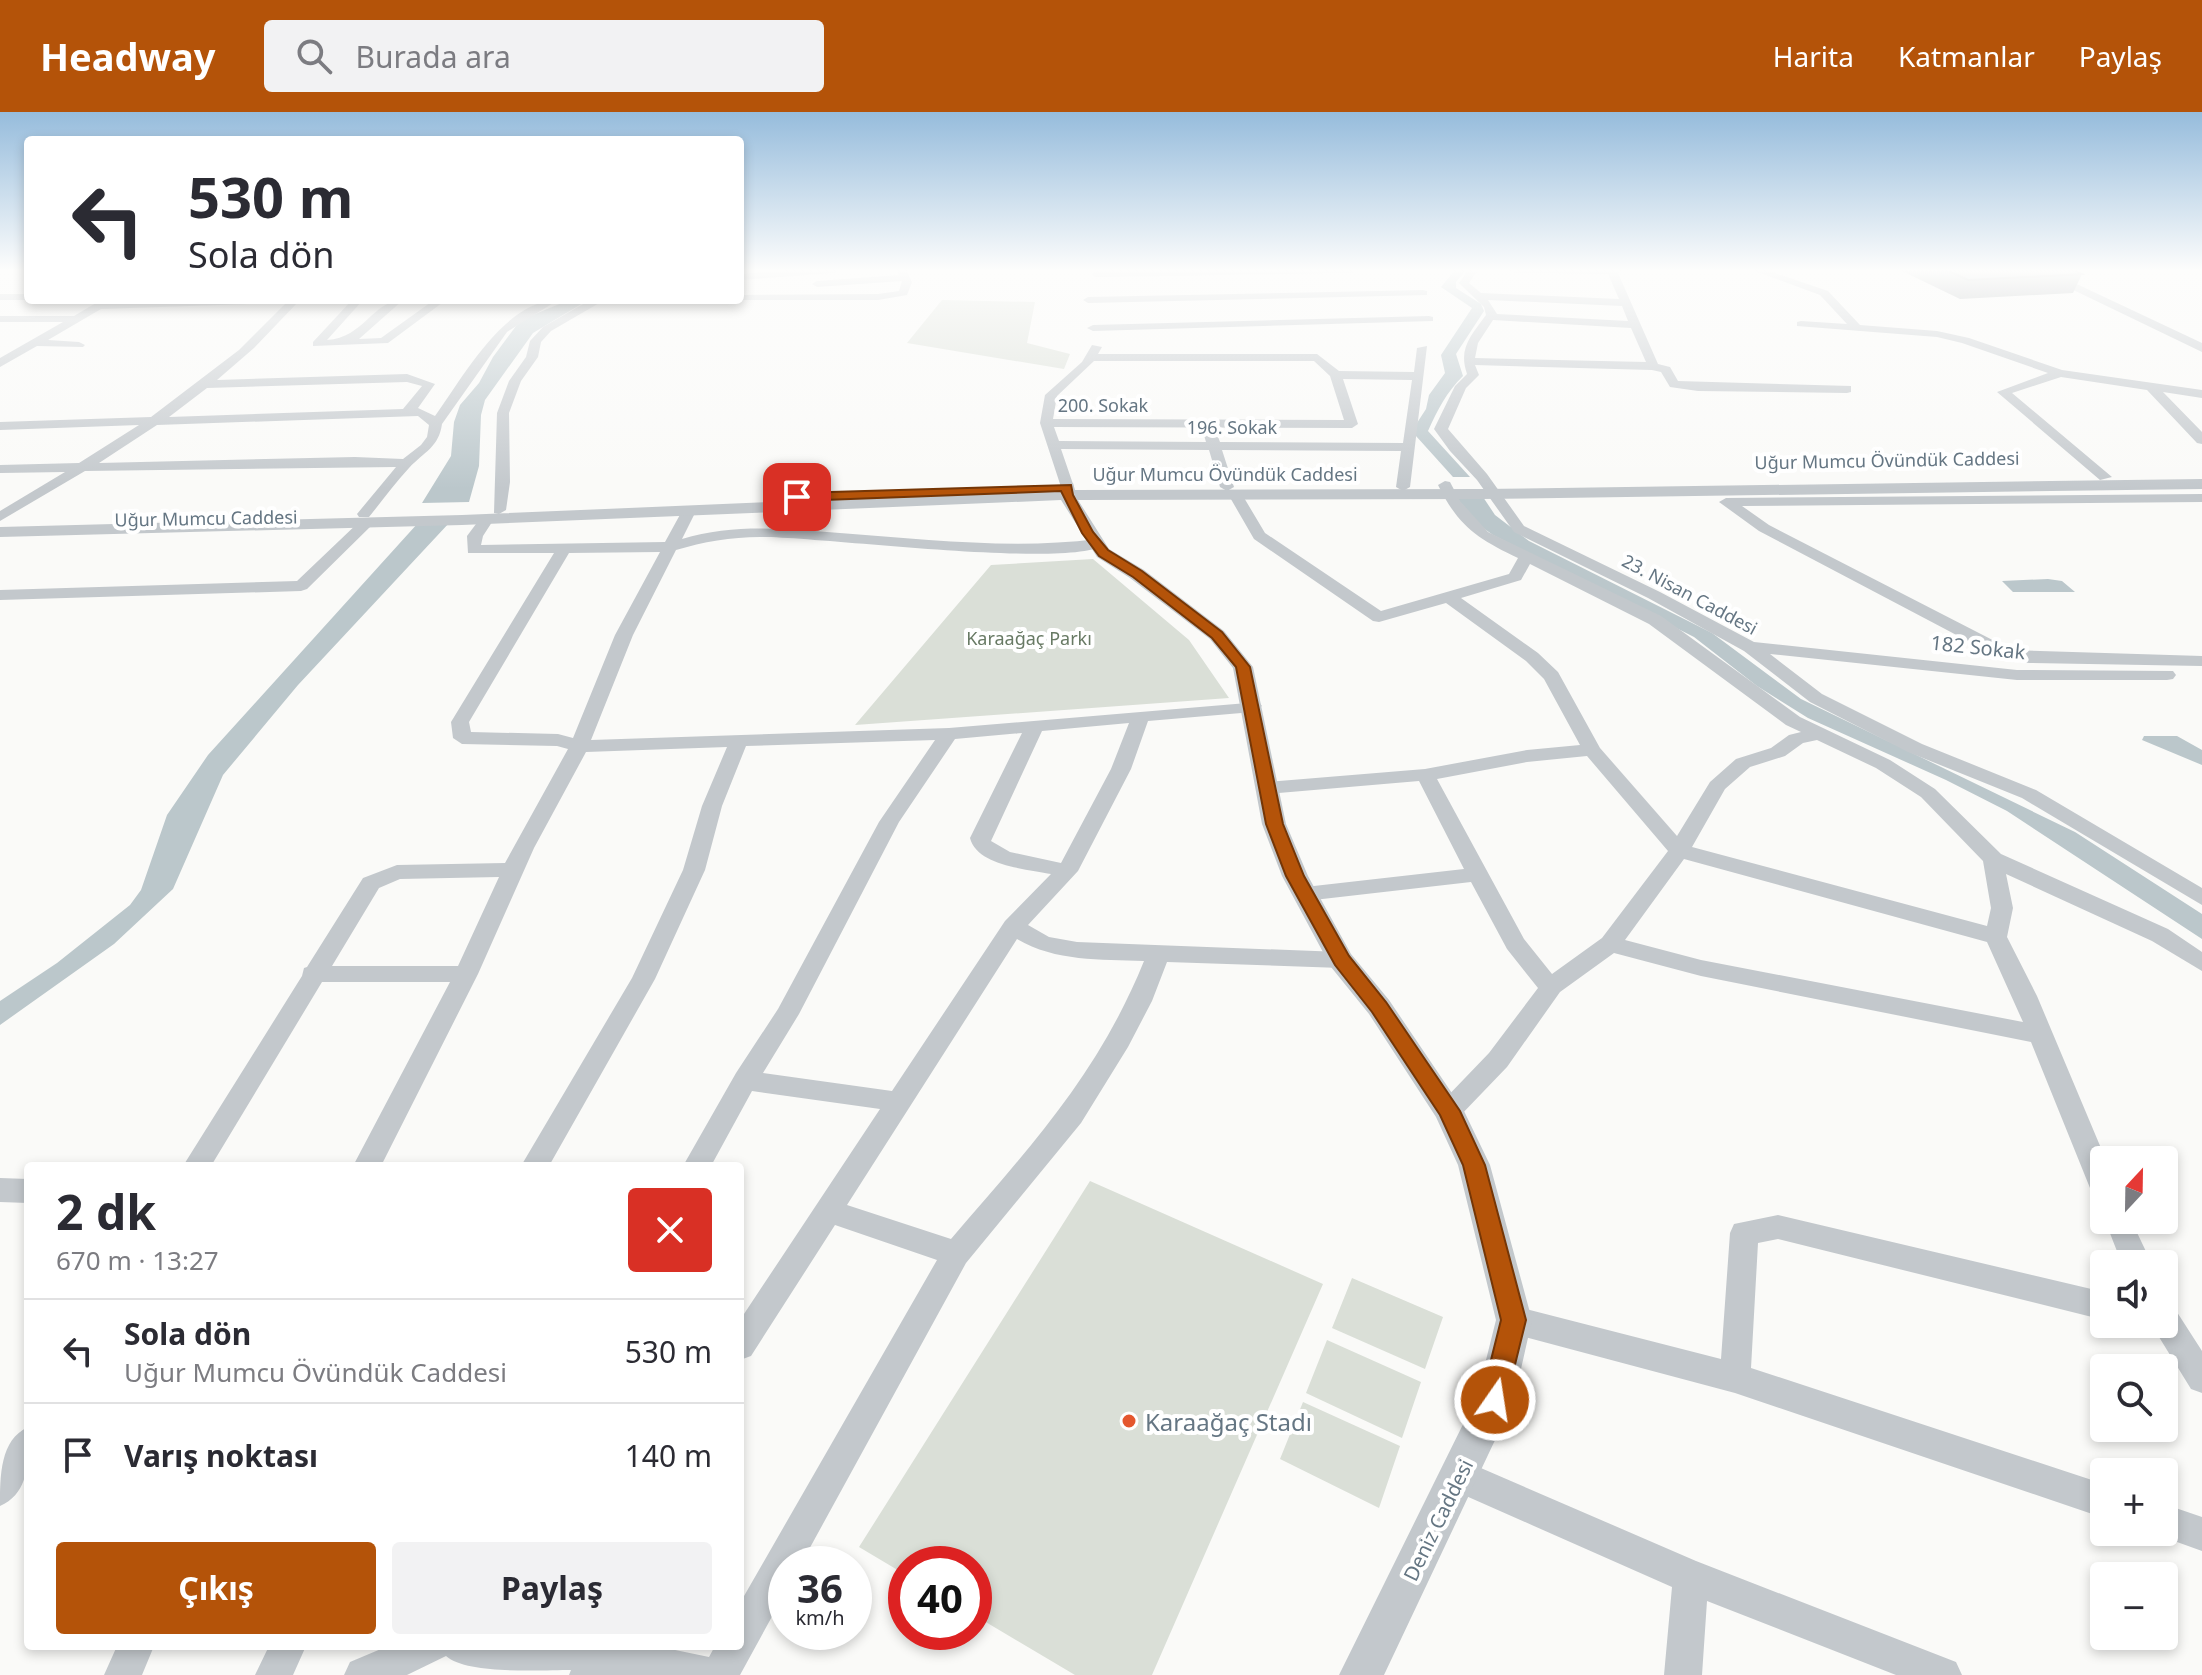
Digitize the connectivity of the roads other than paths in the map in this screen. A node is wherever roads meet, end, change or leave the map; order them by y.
1 (37, 343) joint
2 (252, 343) edge
3 (494, 343) edge
4 (536, 343) edge
5 (1095, 343) edge
6 (1472, 343) edge
7 (1643, 343) edge
8 (1969, 343) edge
9 (79, 345) dead end
10 (1423, 348) dead end
11 (0, 349) edge
12 (24, 350) junction
13 (1091, 358) junction
14 (1467, 361) junction
15 (0, 363) edge
16 (1653, 366) junction
17 (2060, 373) junction
18 (1336, 375) junction
19 (1417, 376) junction
20 (203, 384) junction
21 (2151, 387) junction
22 (1847, 389) dead end
23 (2202, 394) edge
24 (406, 413) junction
25 (153, 421) junction
26 (1046, 423) junction
27 (436, 424) junction
28 (1206, 424) junction
29 (0, 426) edge
30 (2202, 440) edge
31 (1055, 445) junction
32 (1215, 445) junction
33 (1408, 447) junction
34 (406, 463) junction
35 (82, 467) junction
36 (0, 469) edge
37 (2105, 477) junction
38 (2202, 477) edge
39 (2202, 484) edge
40 (1403, 487) junction
41 (1231, 490) junction
42 (1453, 490) junction
43 (1484, 490) junction
44 (1067, 491) junction
45 (2202, 498) edge
46 (689, 511) junction
47 (493, 514) junction
48 (0, 517) edge
49 (409, 517) joint
50 (365, 518) junction
51 (0, 523) edge
52 (0, 532) edge
53 (1097, 544) junction
54 (670, 547) junction
55 (564, 549) junction
56 (1526, 557) junction
57 (0, 595) edge
58 (1450, 598) junction
59 (1750, 647) junction
60 (2202, 661) edge
61 (2202, 675) edge
62 (1253, 706) junction
63 (1140, 718) junction
64 (1035, 726) junction
65 (949, 734) junction
66 (1817, 734) junction
67 (739, 740) junction
68 (579, 746) junction
69 (1592, 750) junction
70 (1425, 775) junction
71 (1268, 788) junction
72 (1679, 851) junction
73 (1993, 859) junction
74 (512, 870) junction
75 (1067, 871) junction
76 (1479, 874) junction
77 (1305, 894) junction
78 (2202, 898) edge
79 (1013, 927) junction
80 (1996, 937) junction
81 (1610, 944) junction
82 (1158, 955) junction
83 (1341, 960) junction
84 (2202, 963) edge
85 (312, 974) junction
86 (466, 974) junction
87 (1552, 986) junction
88 (2039, 1034) junction
89 (745, 1080) junction
90 (900, 1102) junction
91 (1449, 1111) junction
92 (2090, 1155) edge
93 (199, 1162) edge
94 (369, 1162) edge
95 (537, 1162) edge
96 (699, 1162) edge
97 (0, 1190) edge
98 (24, 1191) edge
99 (830, 1211) junction
100 (956, 1254) junction
101 (2090, 1303) edge
102 (1514, 1320) junction
103 (2176, 1338) edge
104 (744, 1340) edge
105 (1735, 1378) junction
106 (2202, 1378) edge
107 (24, 1450) edge
108 (1460, 1476) junction
109 (0, 1489) edge
110 (2090, 1496) edge
111 (2178, 1526) edge
112 (2202, 1534) edge
113 (1691, 1577) junction
114 (744, 1631) edge
115 (134, 1650) edge
116 (286, 1650) edge
117 (422, 1650) edge
118 (500, 1650) edge
119 (734, 1650) edge
120 (594, 1658) edge
121 (123, 1675) edge
122 (274, 1675) edge
123 (363, 1675) edge
124 (707, 1675) edge
125 (719, 1675) edge
126 (1361, 1675) edge
127 (1683, 1675) edge
128 (1943, 1675) edge

1 - 9 street
1 - 12 street
2 - 20 street
3 - 27 street
4 - 47 street
5 - 13 street
6 - 14 street, 23. Nisan Caddesi
7 - 16 street
8 - 17 street
10 - 19 street
11 - 12 street
12 - 15 street
13 - 18 street
13 - 26 street
14 - 16 street
14 - 43 street, 23. Nisan Caddesi
16 - 22 street
17 - 21 street
17 - 37 street
18 - 19 street
18 - 28 street, 200. Sokak
19 - 33 street
20 - 24 street
20 - 25 street
21 - 23 street
21 - 30 street
24 - 25 street
24 - 27 street
25 - 29 street
25 - 35 street
26 - 28 street, 200. Sokak
26 - 31 street
27 - 34 street
28 - 32 street
31 - 32 street, 196. Sokak
31 - 44 street
32 - 33 street, 196. Sokak
32 - 41 street
33 - 40 street
34 - 35 street
34 - 50 street
35 - 36 street
35 - 48 street
37 - 38 street, Uğur Mumcu Övündük Caddesi
37 - 43 street, Uğur Mumcu Övündük Caddesi
39 - 43 street, Uğur Mumcu Övündük Caddesi
40 - 41 street, Uğur Mumcu Övündük Caddesi
40 - 42 street, Uğur Mumcu Övündük Caddesi
41 - 42 street, Uğur Mumcu Övündük Caddesi
41 - 44 street, Uğur Mumcu Övündük Caddesi
41 - 58 street
42 - 43 street
42 - 56 street
43 - 59 street, 23. Nisan Caddesi
44 - 46 street, Uğur Mumcu Övündük Caddesi
44 - 47 street, Uğur Mumcu Övündük Caddesi
44 - 53 street, Deniz Caddesi
45 - 60 street
46 - 47 street, Uğur Mumcu Övündük Caddesi
46 - 54 street
47 - 49 street, Uğur Mumcu Övündük Caddesi
47 - 55 street
49 - 50 street, Uğur Mumcu Caddesi
50 - 51 street, Uğur Mumcu Caddesi
50 - 52 street, Uğur Mumcu Caddesi
50 - 57 street
53 - 54 street
53 - 62 street, Deniz Caddesi
54 - 55 street
54 - 68 street
55 - 68 street
56 - 58 street
56 - 66 street
58 - 69 street
59 - 61 street, 182 Sokak
59 - 78 street, 23. Nisan Caddesi
62 - 63 street
62 - 71 street, Deniz Caddesi
63 - 64 street
63 - 75 street
64 - 65 street
64 - 75 street
65 - 67 street
65 - 89 street
66 - 72 street
66 - 73 street
67 - 68 street
67 - 95 street
68 - 74 street
69 - 70 street
69 - 72 street
70 - 71 street
70 - 76 street
71 - 77 street, Deniz Caddesi
72 - 80 street
72 - 81 street
73 - 80 street
73 - 84 street
74 - 85 street
74 - 86 street
75 - 79 street
76 - 77 street
76 - 87 street
77 - 83 street, Deniz Caddesi
79 - 82 street
79 - 90 street
80 - 88 street
81 - 87 street
81 - 88 street
82 - 83 street
82 - 100 street
83 - 91 street, Deniz Caddesi
85 - 86 street
85 - 93 street
86 - 94 street
87 - 91 street
88 - 92 street
89 - 90 street
89 - 96 street
90 - 99 street
91 - 102 street, Deniz Caddesi
97 - 98 street
99 - 100 street
99 - 104 street
100 - 114 street
101 - 105 street
102 - 105 street
102 - 108 street, Deniz Caddesi
103 - 106 street
105 - 110 street
107 - 109 street
108 - 113 street
108 - 126 street, Deniz Caddesi
111 - 112 street
113 - 127 street
113 - 128 street
115 - 121 street
116 - 122 street
117 - 123 street
118 - 120 street
119 - 125 street
120 - 124 street

